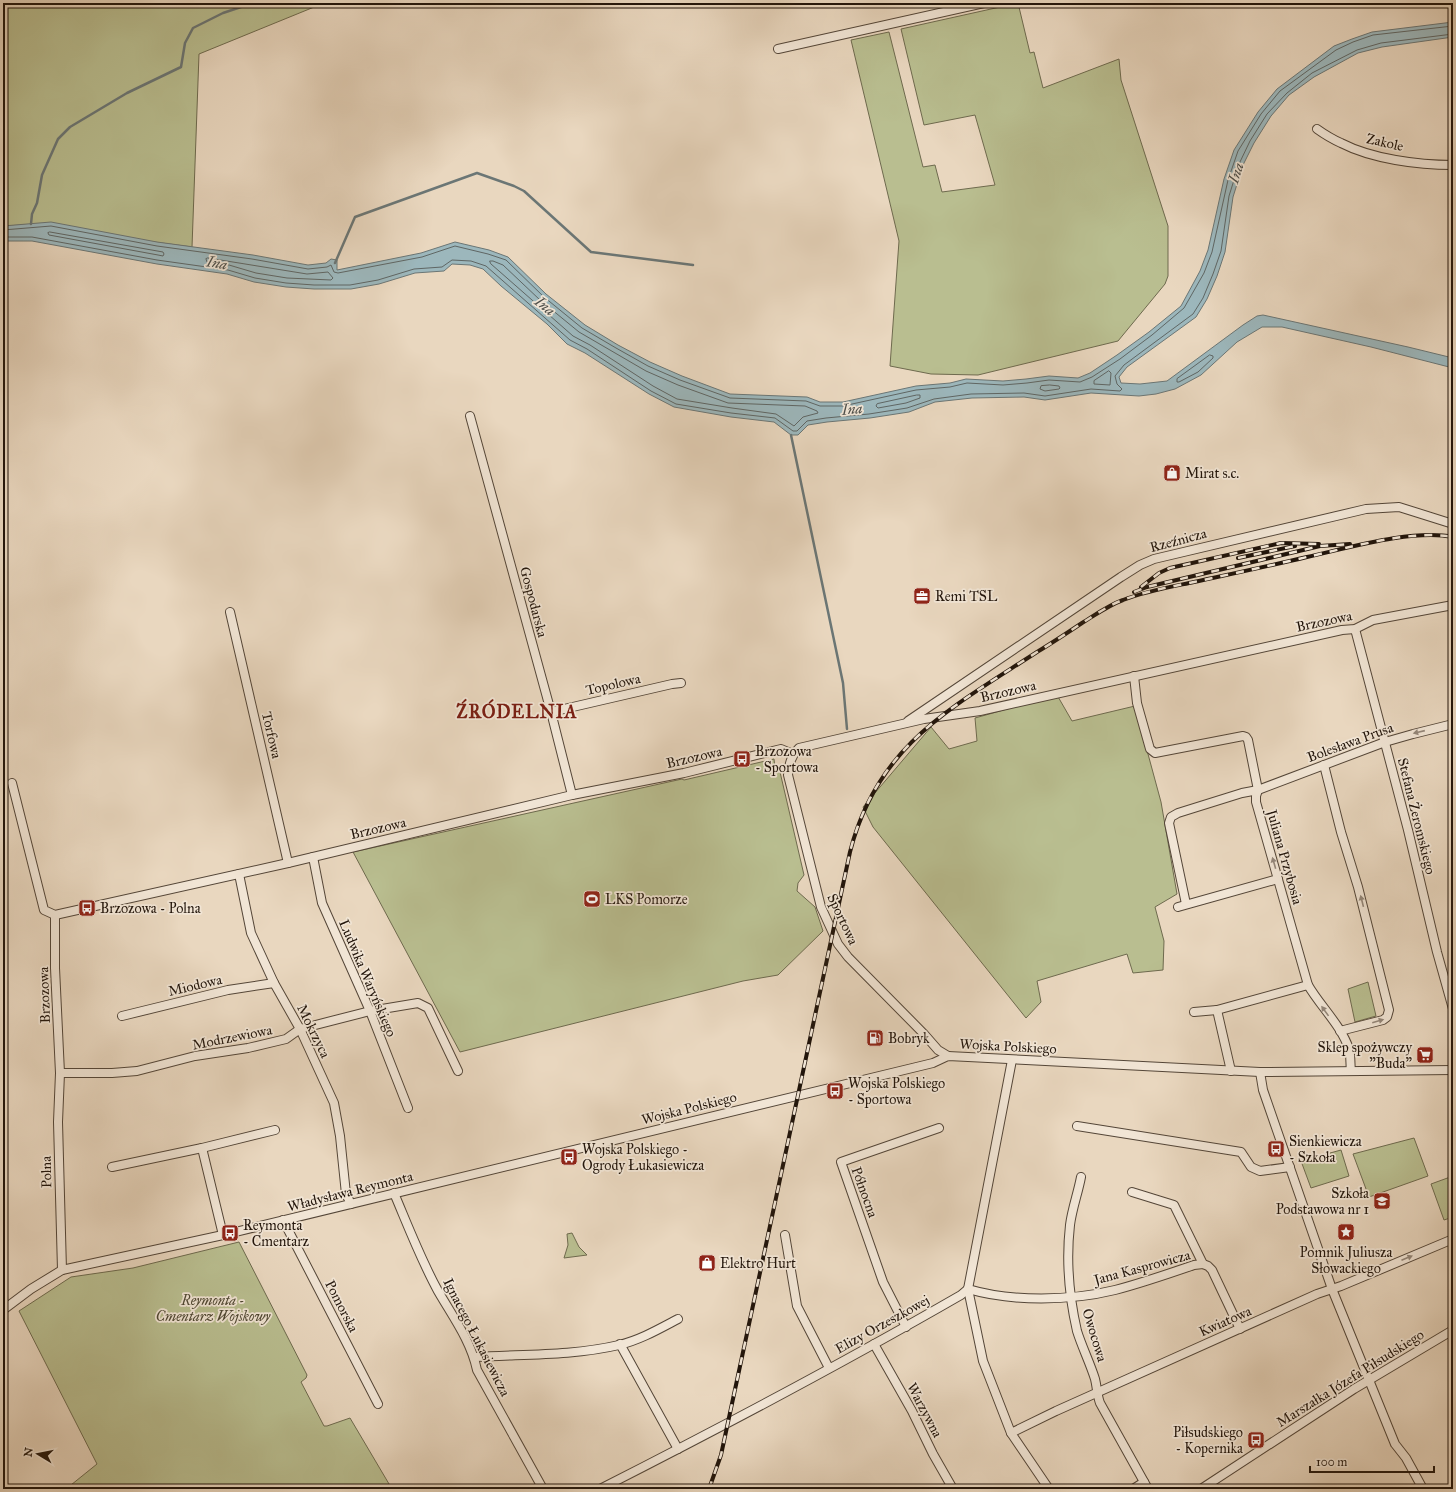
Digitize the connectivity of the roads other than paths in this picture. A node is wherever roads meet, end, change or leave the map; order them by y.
1 (984, 3) edge
2 (778, 49) dead end
3 (1316, 129) dead end
4 (1453, 165) edge
5 (470, 416) dead end
6 (1453, 524) edge
7 (1453, 605) edge
8 (230, 612) dead end
9 (1355, 629) junction
10 (1134, 676) junction
11 (681, 683) dead end
12 (551, 712) junction
13 (904, 724) junction
14 (1453, 724) edge
15 (1385, 742) junction
16 (793, 754) junction
17 (1324, 765) junction
18 (12, 783) dead end
19 (1258, 790) junction
20 (572, 795) junction
21 (313, 857) junction
22 (288, 863) junction
23 (239, 874) junction
24 (1278, 879) junction
25 (55, 915) junction
26 (274, 983) junction
27 (1308, 985) junction
28 (1453, 1009) edge
29 (1217, 1010) junction
30 (370, 1011) junction
31 (1194, 1012) dead end
32 (122, 1016) dead end
33 (300, 1029) junction
34 (1340, 1031) junction
35 (948, 1056) junction
36 (1012, 1060) junction
37 (1453, 1070) edge
38 (458, 1071) dead end
39 (1231, 1071) junction
40 (1351, 1071) junction
41 (1260, 1072) junction
42 (60, 1073) junction
43 (408, 1108) dead end
44 (1077, 1126) dead end
45 (939, 1128) dead end
46 (275, 1130) dead end
47 (202, 1148) junction
48 (112, 1167) dead end
49 (504, 1167) joint
50 (1290, 1167) junction
51 (1081, 1177) dead end
52 (1132, 1192) dead end
53 (394, 1193) junction
54 (351, 1204) junction
55 (283, 1220) junction
56 (223, 1235) junction
57 (785, 1235) dead end
58 (1453, 1239) edge
59 (1203, 1264) junction
60 (62, 1270) junction
61 (968, 1289) junction
62 (1332, 1290) junction
63 (1070, 1297) junction
64 (3, 1310) edge
65 (678, 1319) dead end
66 (906, 1327) junction
67 (1240, 1328) junction
68 (1453, 1330) edge
69 (620, 1344) junction
70 (874, 1344) junction
71 (475, 1357) junction
72 (829, 1368) junction
73 (1370, 1380) junction
74 (1097, 1394) junction
75 (378, 1404) dead end
76 (1011, 1433) junction
77 (678, 1449) junction
78 (1146, 1485) edge
79 (543, 1489) edge
80 (600, 1489) edge
81 (952, 1489) edge
82 (1049, 1489) edge
83 (1133, 1489) edge
84 (1202, 1489) edge
85 (1423, 1489) edge

1 - 2 street
3 - 4 street, Zakole
5 - 12 street, Gospodarska
6 - 13 street, Rzeźnicza
7 - 9 street, Brzozowa
8 - 22 street, Torfowa
9 - 10 street, Brzozowa
9 - 15 street, Stefana Żeromskiego
10 - 13 street, Brzozowa
10 - 19 street, Juliana Przybosia
11 - 12 street, Topolowa
12 - 20 street, Gospodarska
13 - 16 street, Brzozowa
14 -> 15 street, Bolesława Prusa
15 - 17 street, Bolesława Prusa
15 - 28 street, Stefana Żeromskiego
16 - 20 street, Brzozowa
16 - 35 street, Sportowa
17 - 19 street, Bolesława Prusa
34 -> 17 street
18 - 25 street
24 -> 19 street, Juliana Przybosia
19 - 24 street, Bolesława Prusa
20 - 21 street, Brzozowa
21 - 22 street, Brzozowa
21 - 30 street, Ludwika Waryńskiego
22 - 23 street, Brzozowa
23 - 25 street, Brzozowa
23 - 26 street, Mokrzyca
24 - 27 street, Juliana Przybosia
25 - 42 street, Brzozowa
26 - 32 street, Miodowa
26 - 33 street, Mokrzyca
27 - 29 street
34 -> 27 street, Juliana Przybosia
29 - 31 street
29 - 39 street
30 - 33 street, Modrzewiowa
30 - 38 street, Modrzewiowa
30 - 43 street, Ludwika Waryńskiego
33 - 42 street, Modrzewiowa
33 - 54 street, Mokrzyca
34 - 40 street, Juliana Przybosia
35 - 36 street, Wojska Polskiego
35 - 49 street, Wojska Polskiego
36 - 39 street, Wojska Polskiego
36 - 61 street
37 - 40 street, Wojska Polskiego
39 - 41 street, Wojska Polskiego
40 - 41 street, Wojska Polskiego
41 - 50 street
42 - 60 street, Polna
44 - 50 street
45 - 66 street, Północna
46 - 47 street
47 - 48 street
47 - 56 street
49 - 53 street, Władysława Reymonta
50 - 62 street
51 - 63 street, Owocowa
52 - 59 street, Jana Kasprowicza
53 - 54 street, Władysława Reymonta
53 - 71 street, Ignacego Łukasiewicza
54 - 55 street, Władysława Reymonta
55 - 56 street, Władysława Reymonta
55 - 75 street, Pomorska
56 - 60 street, Władysława Reymonta
57 - 72 street
62 -> 58 street, Kwiatowa
59 - 63 street, Jana Kasprowicza
59 - 67 street, Jana Kasprowicza
60 - 64 street, Władysława Reymonta
61 - 63 street, Jana Kasprowicza
61 - 66 street, Elizy Orzeszkowej
61 - 76 street
62 - 67 street, Kwiatowa
62 - 73 street
63 - 74 street, Owocowa
65 - 69 street
66 - 70 street, Elizy Orzeszkowej
67 - 74 street, Kwiatowa
68 - 73 street, Marszałka Józefa Piłsudskiego
69 - 71 street
69 - 77 street
70 - 72 street, Elizy Orzeszkowej
70 - 81 street, Warzywna
71 - 79 street, Ignacego Łukasiewicza
72 - 77 street, Elizy Orzeszkowej
73 - 84 street, Marszałka Józefa Piłsudskiego
73 - 85 street
74 - 76 street, Kwiatowa
74 - 78 street, Owocowa
76 - 82 street
77 - 80 street, Elizy Orzeszkowej
78 - 83 street

